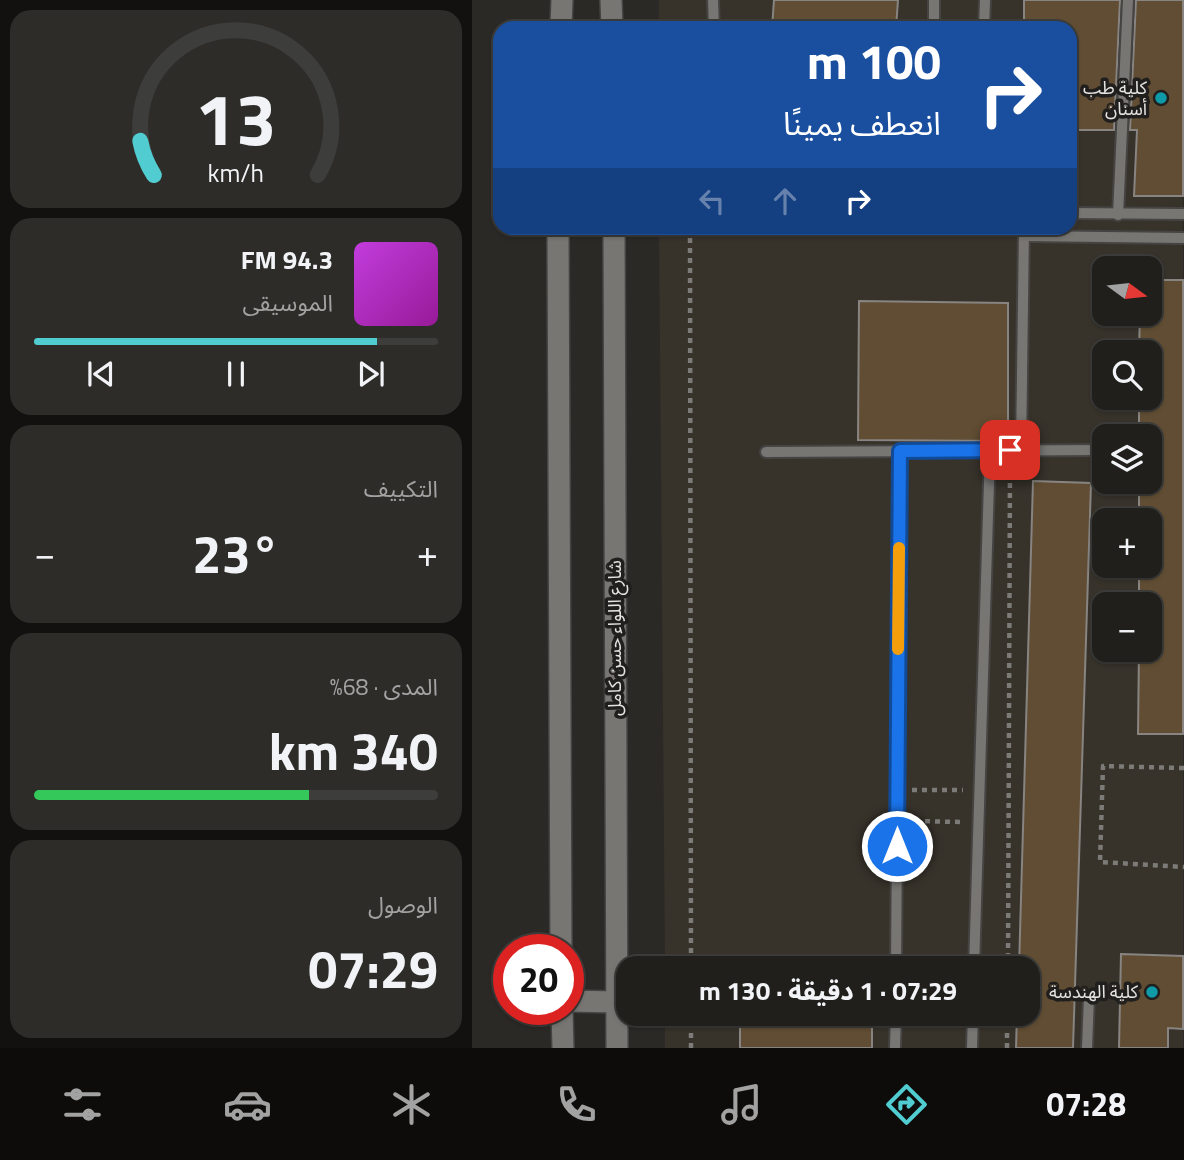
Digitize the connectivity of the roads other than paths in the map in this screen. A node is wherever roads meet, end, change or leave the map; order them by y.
1 (562, 0) edge
2 (611, 0) edge
3 (714, 0) edge
4 (934, 0) edge
5 (985, 0) edge
6 (1128, 0) edge
7 (561, 21) edge
8 (612, 21) edge
9 (714, 21) edge
10 (934, 21) edge
11 (984, 21) edge
12 (1077, 213) edge
13 (1184, 214) edge
14 (1118, 215) junction
15 (1077, 234) edge
16 (558, 235) edge
17 (614, 235) edge
18 (1024, 235) edge
19 (1184, 238) edge
20 (990, 450) junction
21 (1016, 450) junction
22 (1092, 450) edge
23 (900, 451) junction
24 (766, 452) dead end
25 (561, 934) edge
26 (896, 956) edge
27 (974, 956) edge
28 (1089, 997) dead end
29 (584, 1001) edge
30 (616, 1002) joint
31 (563, 1025) edge
32 (617, 1026) edge
33 (896, 1026) edge
34 (973, 1026) edge
35 (564, 1048) edge
36 (617, 1048) edge
37 (895, 1048) edge
38 (972, 1048) edge
39 (1087, 1048) edge

1 - 7 main road
2 - 8 main road
3 - 9 lane
4 - 10 lane
5 - 11 lane
6 - 14 lane
12 - 14 lane
13 - 14 lane
15 - 19 lane
16 - 25 main road
17 - 30 main road, شارع اللواء حسن كامل
18 - 21 lane
20 - 21 lane
20 - 23 lane
20 - 27 lane
21 - 22 lane
23 - 24 lane
23 - 26 lane
28 - 39 lane
29 - 30 main road
31 - 35 main road
32 - 36 main road, شارع اللواء حسن كامل
33 - 37 lane
34 - 38 lane

